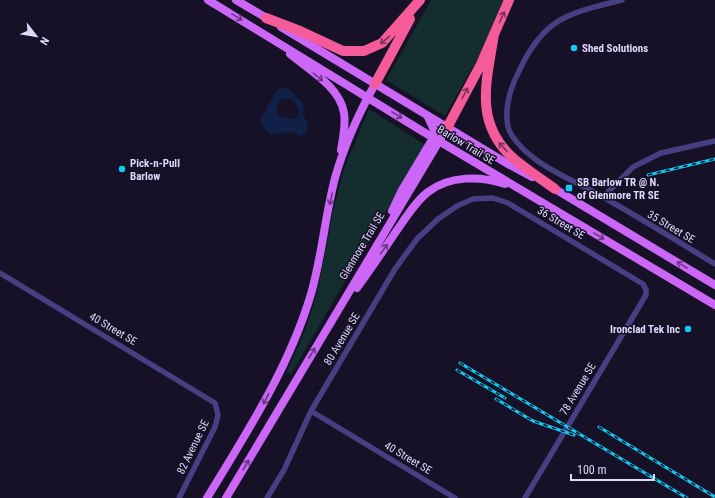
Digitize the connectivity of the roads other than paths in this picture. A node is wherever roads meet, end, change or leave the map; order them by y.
1 (208, 0) edge
2 (236, 0) edge
3 (420, 0) edge
4 (509, 0) edge
5 (622, 0) edge
6 (266, 18) junction
7 (494, 34) junction
8 (266, 35) junction
9 (375, 84) junction
10 (368, 97) junction
11 (427, 116) junction
12 (447, 128) junction
13 (436, 139) junction
14 (715, 141) edge
15 (335, 178) junction
16 (555, 189) junction
17 (529, 195) junction
18 (602, 196) junction
19 (457, 206) joint
20 (715, 264) edge
21 (0, 273) edge
22 (715, 286) edge
23 (646, 290) joint
24 (715, 305) edge
25 (336, 314) junction
26 (215, 403) joint
27 (310, 411) junction
28 (178, 498) edge
29 (207, 498) edge
30 (226, 498) edge
31 (267, 498) edge
32 (455, 498) edge
33 (525, 498) edge

1 -> 8 main road, Barlow Trail SE
2 - 6 main road, Barlow Trail SE
3 -> 6 highway
3 - 9 highway
7 -> 4 highway
5 - 18 street, 35 Street SE
6 - 9 main road, Barlow Trail SE
12 -> 7 highway
16 -> 7 highway
8 - 10 main road, Barlow Trail SE
8 -> 15 main road
9 - 10 main road
9 - 11 main road, Barlow Trail SE
10 -> 13 main road, Barlow Trail SE
10 - 15 main road
11 - 12 main road, Barlow Trail SE
11 - 13 main road
12 - 13 main road
12 - 16 main road, Barlow Trail SE
13 - 17 main road, Barlow Trail SE
13 - 25 main road, Glenmore Trail SE
14 - 18 street
15 -> 29 main road
22 -> 16 main road, Barlow Trail SE
17 -> 24 main road, Barlow Trail SE
25 -> 17 main road
18 - 20 street, 35 Street SE
19 - 23 street, 36 Street SE
19 - 27 street, 80 Avenue SE
21 - 26 street, 40 Street SE
23 - 33 street, 78 Avenue SE
30 -> 25 main road, Glenmore Trail SE
26 - 28 street, 82 Avenue SE
27 - 31 street, 80 Avenue SE
27 - 32 street, 40 Street SE

